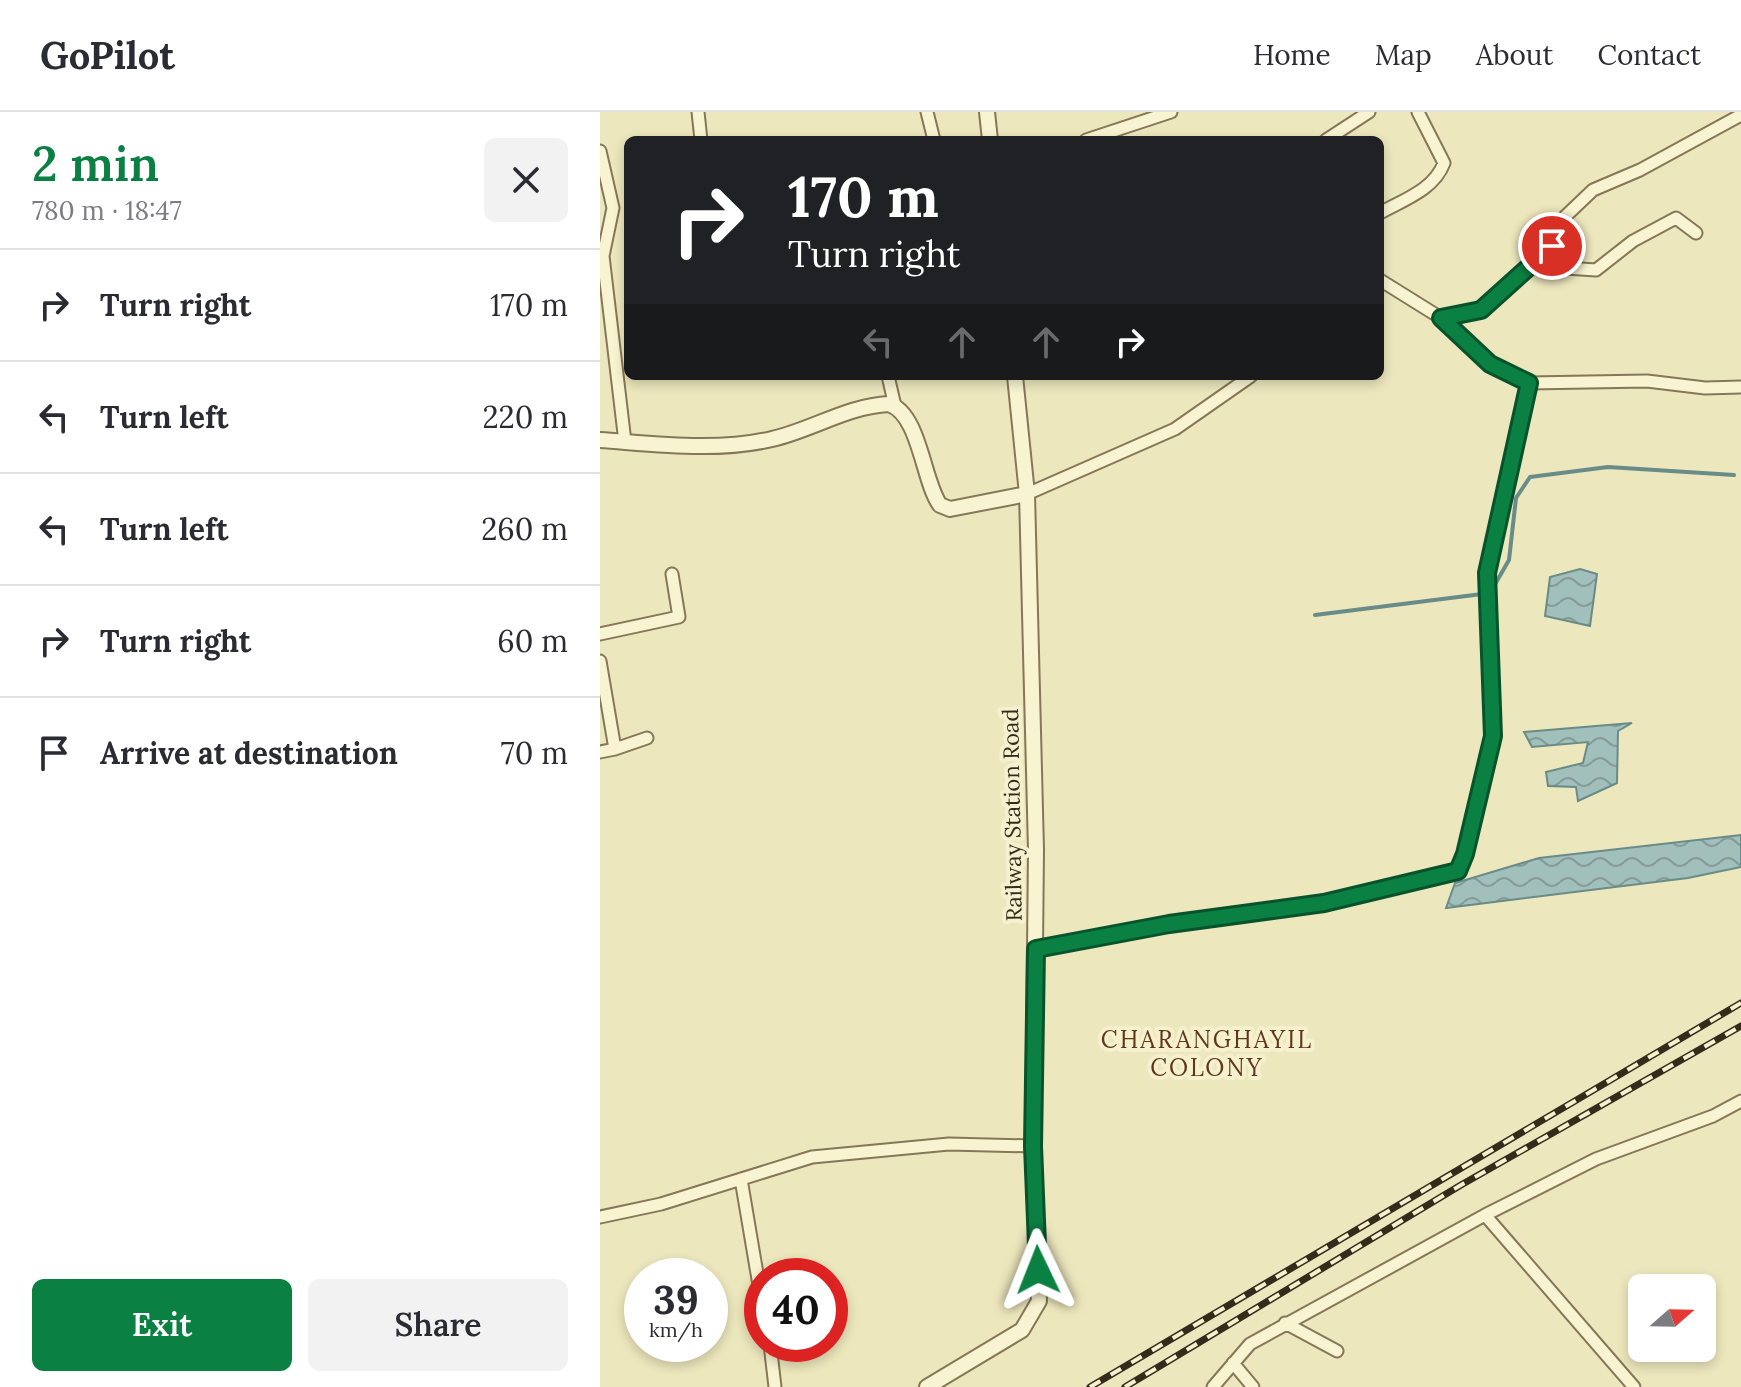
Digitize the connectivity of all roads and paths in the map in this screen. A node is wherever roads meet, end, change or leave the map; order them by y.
1 (698, 112) edge
2 (927, 112) edge
3 (987, 112) edge
4 (1171, 112) edge
5 (1369, 112) edge
6 (1418, 112) edge
7 (1741, 115) edge
8 (701, 136) edge
9 (933, 136) edge
10 (990, 136) edge
11 (1098, 136) edge
12 (1332, 136) edge
13 (600, 151) edge
14 (1384, 211) edge
15 (1696, 233) dead end
16 (1552, 246) junction
17 (1384, 280) edge
18 (1441, 318) junction
19 (606, 341) edge
20 (889, 380) edge
21 (1015, 380) edge
22 (1245, 380) edge
23 (1529, 383) junction
24 (1741, 389) edge
25 (895, 406) junction
26 (600, 440) edge
27 (625, 442) junction
28 (1027, 494) junction
29 (672, 574) dead end
30 (600, 634) edge
31 (600, 661) edge
32 (647, 738) dead end
33 (615, 749) junction
34 (600, 752) edge
35 (1036, 949) junction
36 (1741, 1101) edge
37 (1033, 1146) junction
38 (741, 1179) junction
39 (1485, 1215) junction
40 (600, 1217) edge
41 (754, 1258) edge
42 (1285, 1323) junction
43 (1337, 1351) dead end
44 (772, 1362) edge
45 (1233, 1363) junction
46 (775, 1387) edge
47 (927, 1387) edge
48 (1213, 1387) edge
49 (1253, 1387) edge
50 (1634, 1387) edge

1 - 8 street
2 - 9 street
3 - 10 street
4 - 11 street
5 - 12 street
6 - 14 street
7 - 16 street
13 - 19 street
15 - 16 street
16 - 18 street
17 - 18 street
18 - 23 street
19 - 27 street
20 - 25 street
21 - 28 street, Railway Station Road
22 - 28 street
23 - 24 street
23 - 35 street
25 - 27 street
25 - 28 street
26 - 27 street
28 - 35 street, Railway Station Road
29 - 30 street
31 - 33 street
32 - 33 street
33 - 34 street
35 - 37 street, Railway Station Road
36 - 39 street
37 - 38 street
37 - 47 street, Railway Station Road
38 - 40 street
38 - 41 street
39 - 42 street
39 - 50 street
42 - 43 street
42 - 45 street
44 - 46 street
45 - 48 street
45 - 49 street

